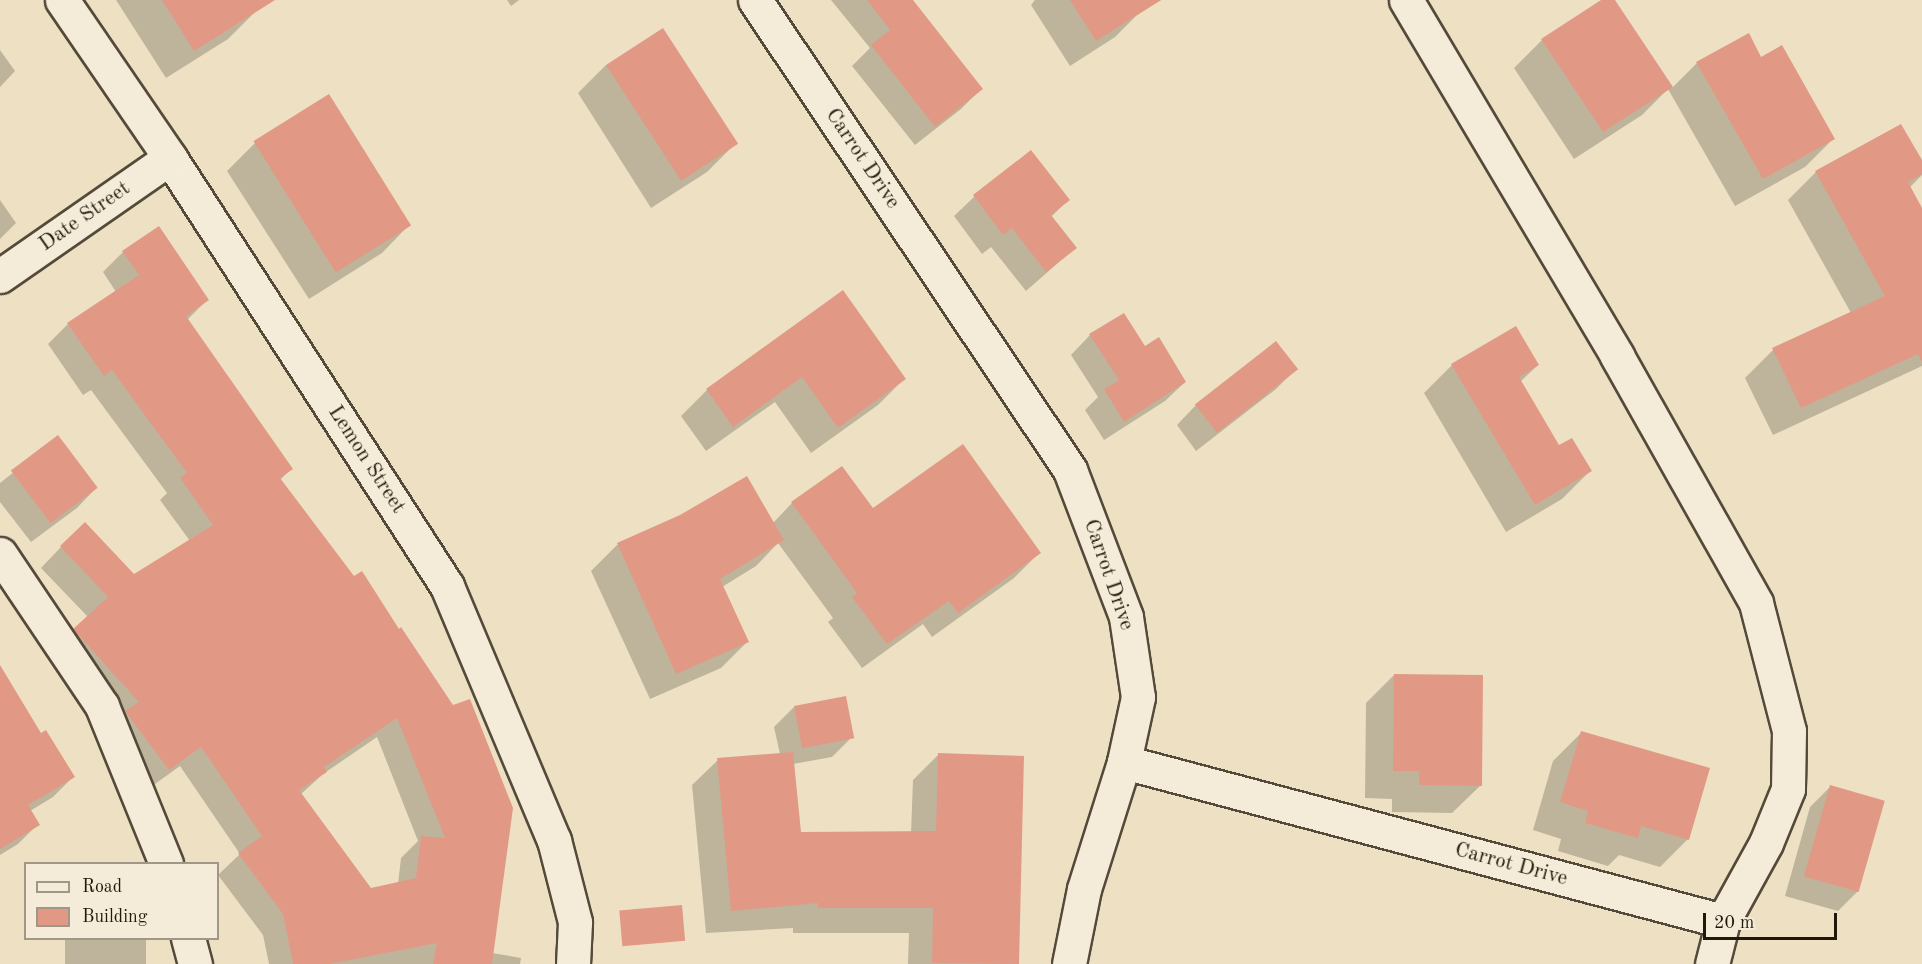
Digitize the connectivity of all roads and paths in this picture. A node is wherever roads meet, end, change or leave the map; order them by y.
1 (62, 0) edge
2 (755, 0) edge
3 (1406, 0) edge
4 (170, 158) junction
5 (0, 276) edge
6 (0, 554) edge
7 (1124, 762) junction
8 (165, 862) edge
9 (1723, 921) junction
10 (188, 940) edge
11 (195, 964) edge
12 (573, 964) edge
13 (1069, 964) edge
14 (1712, 964) edge

1 - 4 street, Lemon Street
2 - 7 street, Carrot Drive
3 - 9 street
4 - 5 street, Date Street
4 - 12 street, Lemon Street
6 - 8 street
7 - 9 street, Carrot Drive
7 - 13 street
9 - 14 street
10 - 11 street

